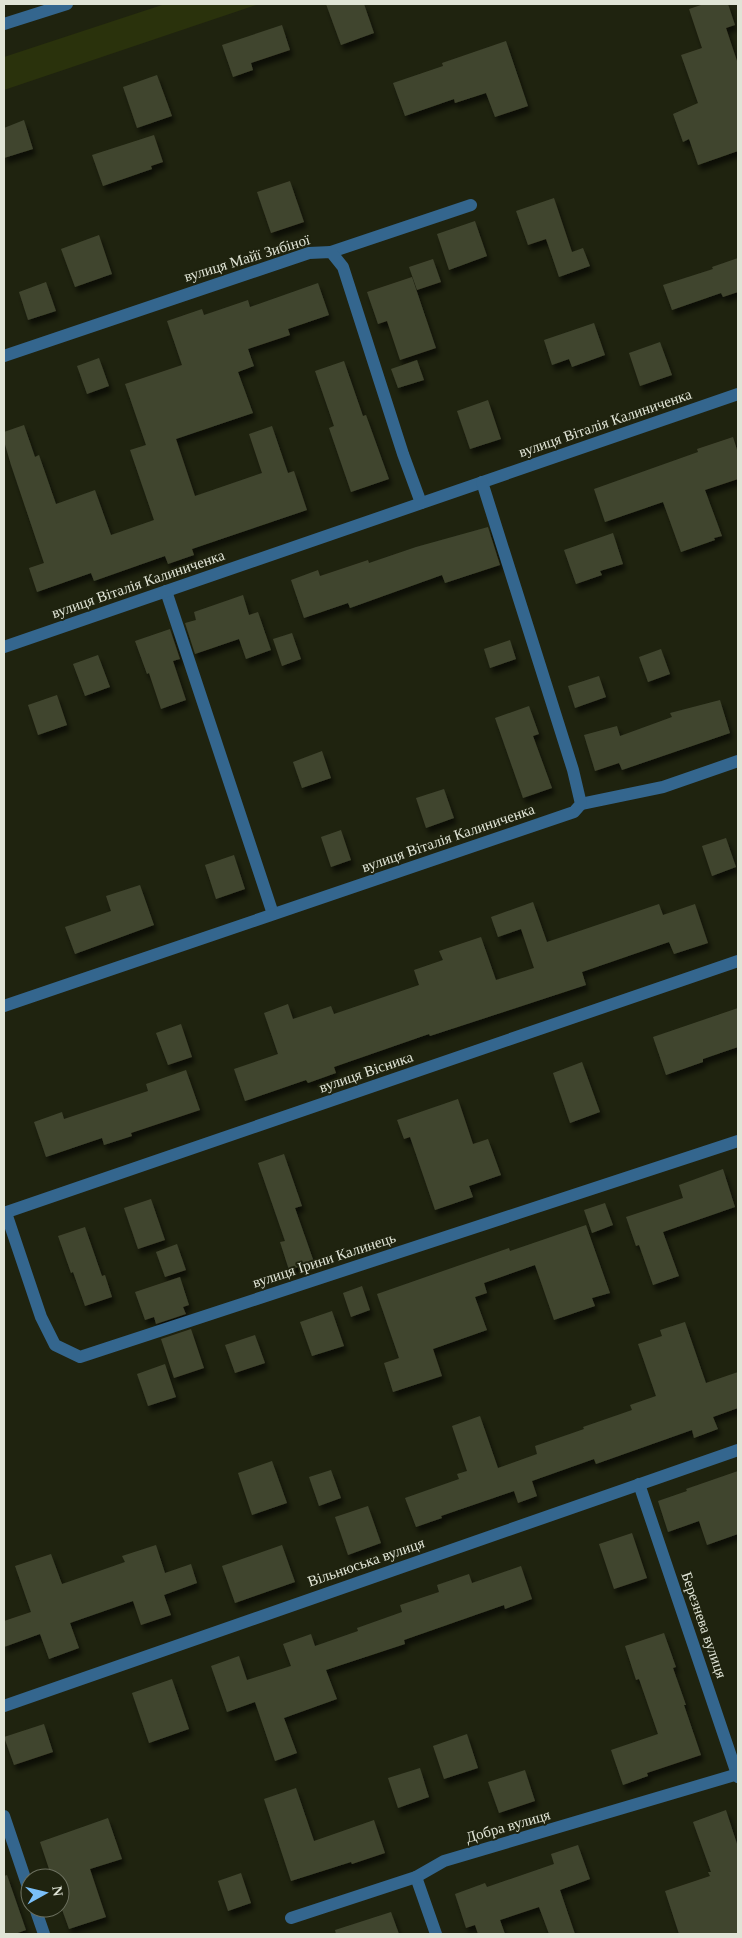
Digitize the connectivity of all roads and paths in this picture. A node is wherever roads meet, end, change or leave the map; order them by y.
1 (66, 4) edge
2 (4, 24) edge
3 (471, 205) dead end
4 (331, 252) junction
5 (4, 356) edge
6 (738, 394) edge
7 (482, 482) junction
8 (421, 503) junction
9 (166, 591) junction
10 (4, 647) edge
11 (738, 761) edge
12 (581, 804) junction
13 (274, 914) junction
14 (738, 960) edge
15 (4, 1006) edge
16 (738, 1141) edge
17 (5, 1213) edge
18 (738, 1450) edge
19 (639, 1484) junction
20 (4, 1706) edge
21 (738, 1775) edge
22 (4, 1816) edge
23 (22, 1868) edge
24 (416, 1877) junction
25 (38, 1918) edge
26 (291, 1918) dead end
27 (44, 1934) edge
28 (436, 1934) edge

1 - 2 street
3 - 4 street
4 - 5 street, вулиця Майї Зибіної
4 - 8 street, вулиця Майї Зибіної
6 - 7 street, вулиця Віталія Калиниченка
7 - 8 street, вулиця Віталія Калиниченка
7 - 12 street
8 - 9 street, вулиця Віталія Калиниченка
9 - 10 street, вулиця Віталія Калиниченка
9 - 13 street
11 - 12 street, вулиця Віталія Калиниченка
12 - 13 street, вулиця Віталія Калиниченка
13 - 15 street, вулиця Віталія Калиниченка
14 - 17 street, вулиця Вісника
16 - 17 street, вулиця Ірини Калинець
18 - 19 street, Вільнюська вулиця
19 - 20 street, Вільнюська вулиця
19 - 21 street, Березнева вулиця
21 - 24 street, Добра вулиця
22 - 23 street
24 - 26 street, Добра вулиця
24 - 28 street
25 - 27 street

